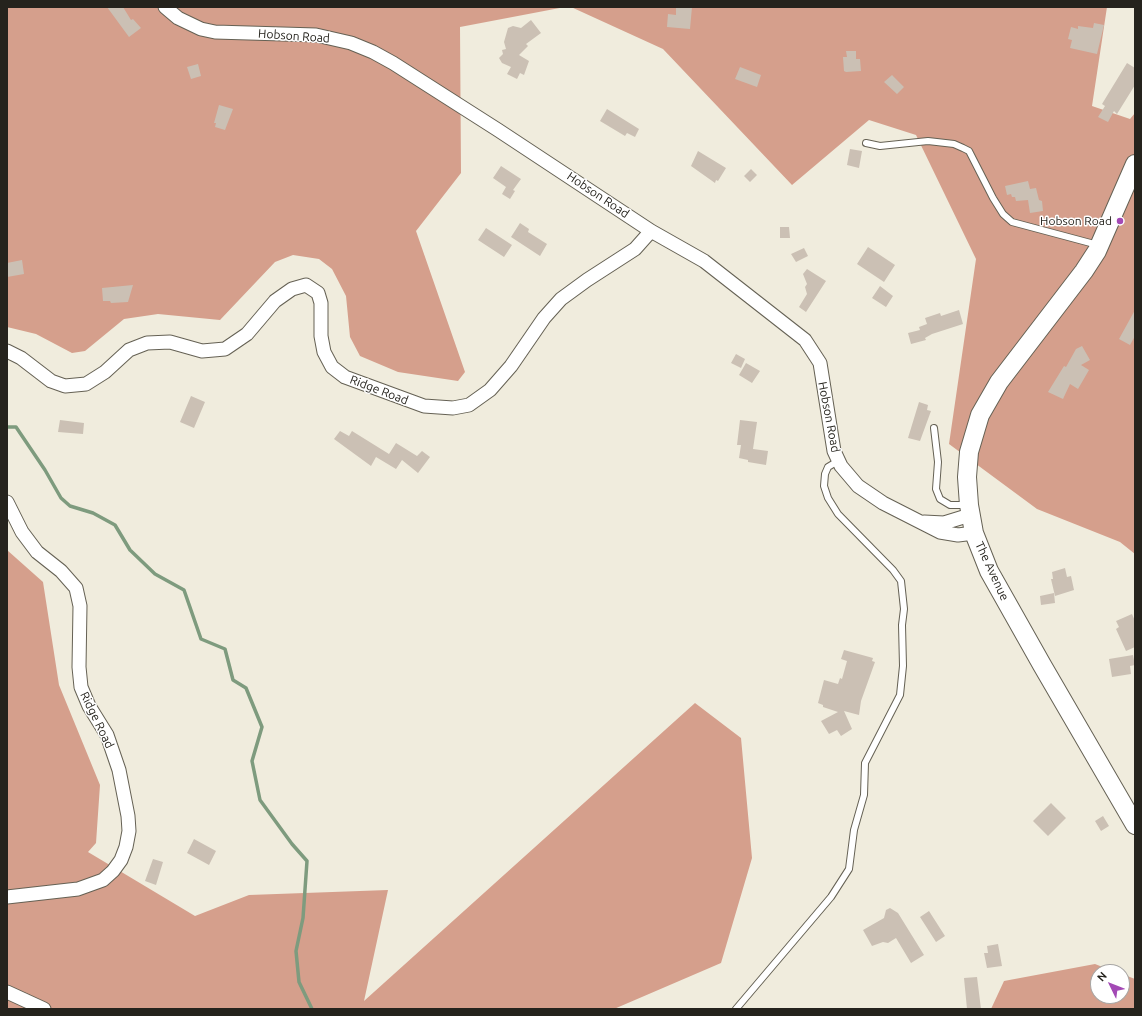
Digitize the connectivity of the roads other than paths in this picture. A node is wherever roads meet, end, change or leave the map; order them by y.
1 (165, 7) edge
2 (866, 143) dead end
3 (1135, 164) edge
4 (651, 231) junction
5 (1099, 245) junction
6 (7, 351) edge
7 (934, 428) dead end
8 (838, 461) junction
9 (7, 502) edge
10 (969, 510) junction
11 (920, 521) junction
12 (974, 533) junction
13 (1135, 824) edge
14 (7, 897) edge
15 (7, 992) edge
16 (44, 1009) edge
17 (736, 1009) edge

1 - 4 street, Hobson Road
2 - 5 lane
3 - 5 street, The Avenue
4 - 6 street, Ridge Road
4 - 8 street, Hobson Road
5 - 10 street, The Avenue
7 - 10 lane
8 - 11 street, Hobson Road
8 - 17 lane
9 - 14 street, Ridge Road
10 - 11 street, Hobson Road
10 - 12 street, The Avenue
11 - 12 street, Hobson Road
12 - 13 street, The Avenue
15 - 16 street

